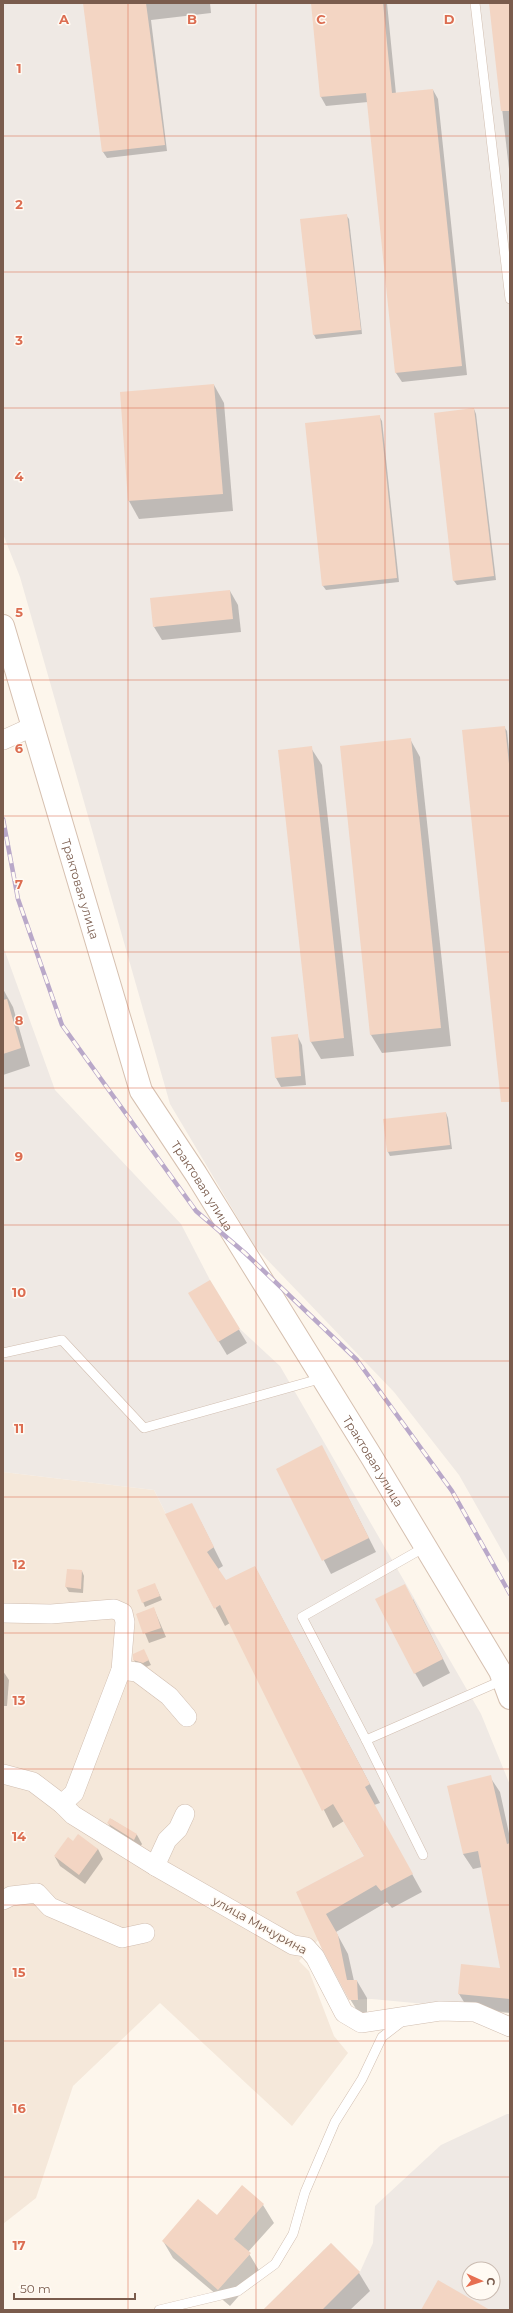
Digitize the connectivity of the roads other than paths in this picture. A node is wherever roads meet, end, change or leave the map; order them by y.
1 (475, 3) edge
2 (510, 299) edge
3 (3, 626) edge
4 (32, 727) junction
5 (3, 740) edge
6 (3, 1353) edge
7 (323, 1378) junction
8 (425, 1546) junction
9 (3, 1613) edge
10 (121, 1670) junction
11 (507, 1689) edge
12 (187, 1717) dead end
13 (366, 1740) junction
14 (3, 1774) edge
15 (62, 1804) junction
16 (184, 1814) dead end
17 (423, 1855) dead end
18 (155, 1866) junction
19 (3, 1900) edge
20 (145, 1933) dead end
21 (409, 2017) junction
22 (510, 2027) edge
23 (159, 2310) edge

1 - 2 lane
3 - 4 main road, Трактовая улица
4 - 5 street
4 - 7 main road, Трактовая улица
6 - 7 lane
7 - 8 main road, Трактовая улица
8 - 11 main road, Трактовая улица
8 - 13 lane
9 - 10 street
10 - 12 street
10 - 15 street
11 - 13 lane
13 - 17 lane
14 - 15 street, улица Мичурина
15 - 18 street, улица Мичурина
16 - 18 street
18 - 21 street, улица Мичурина
19 - 20 street
21 - 22 street, улица Мичурина
21 - 23 lane

